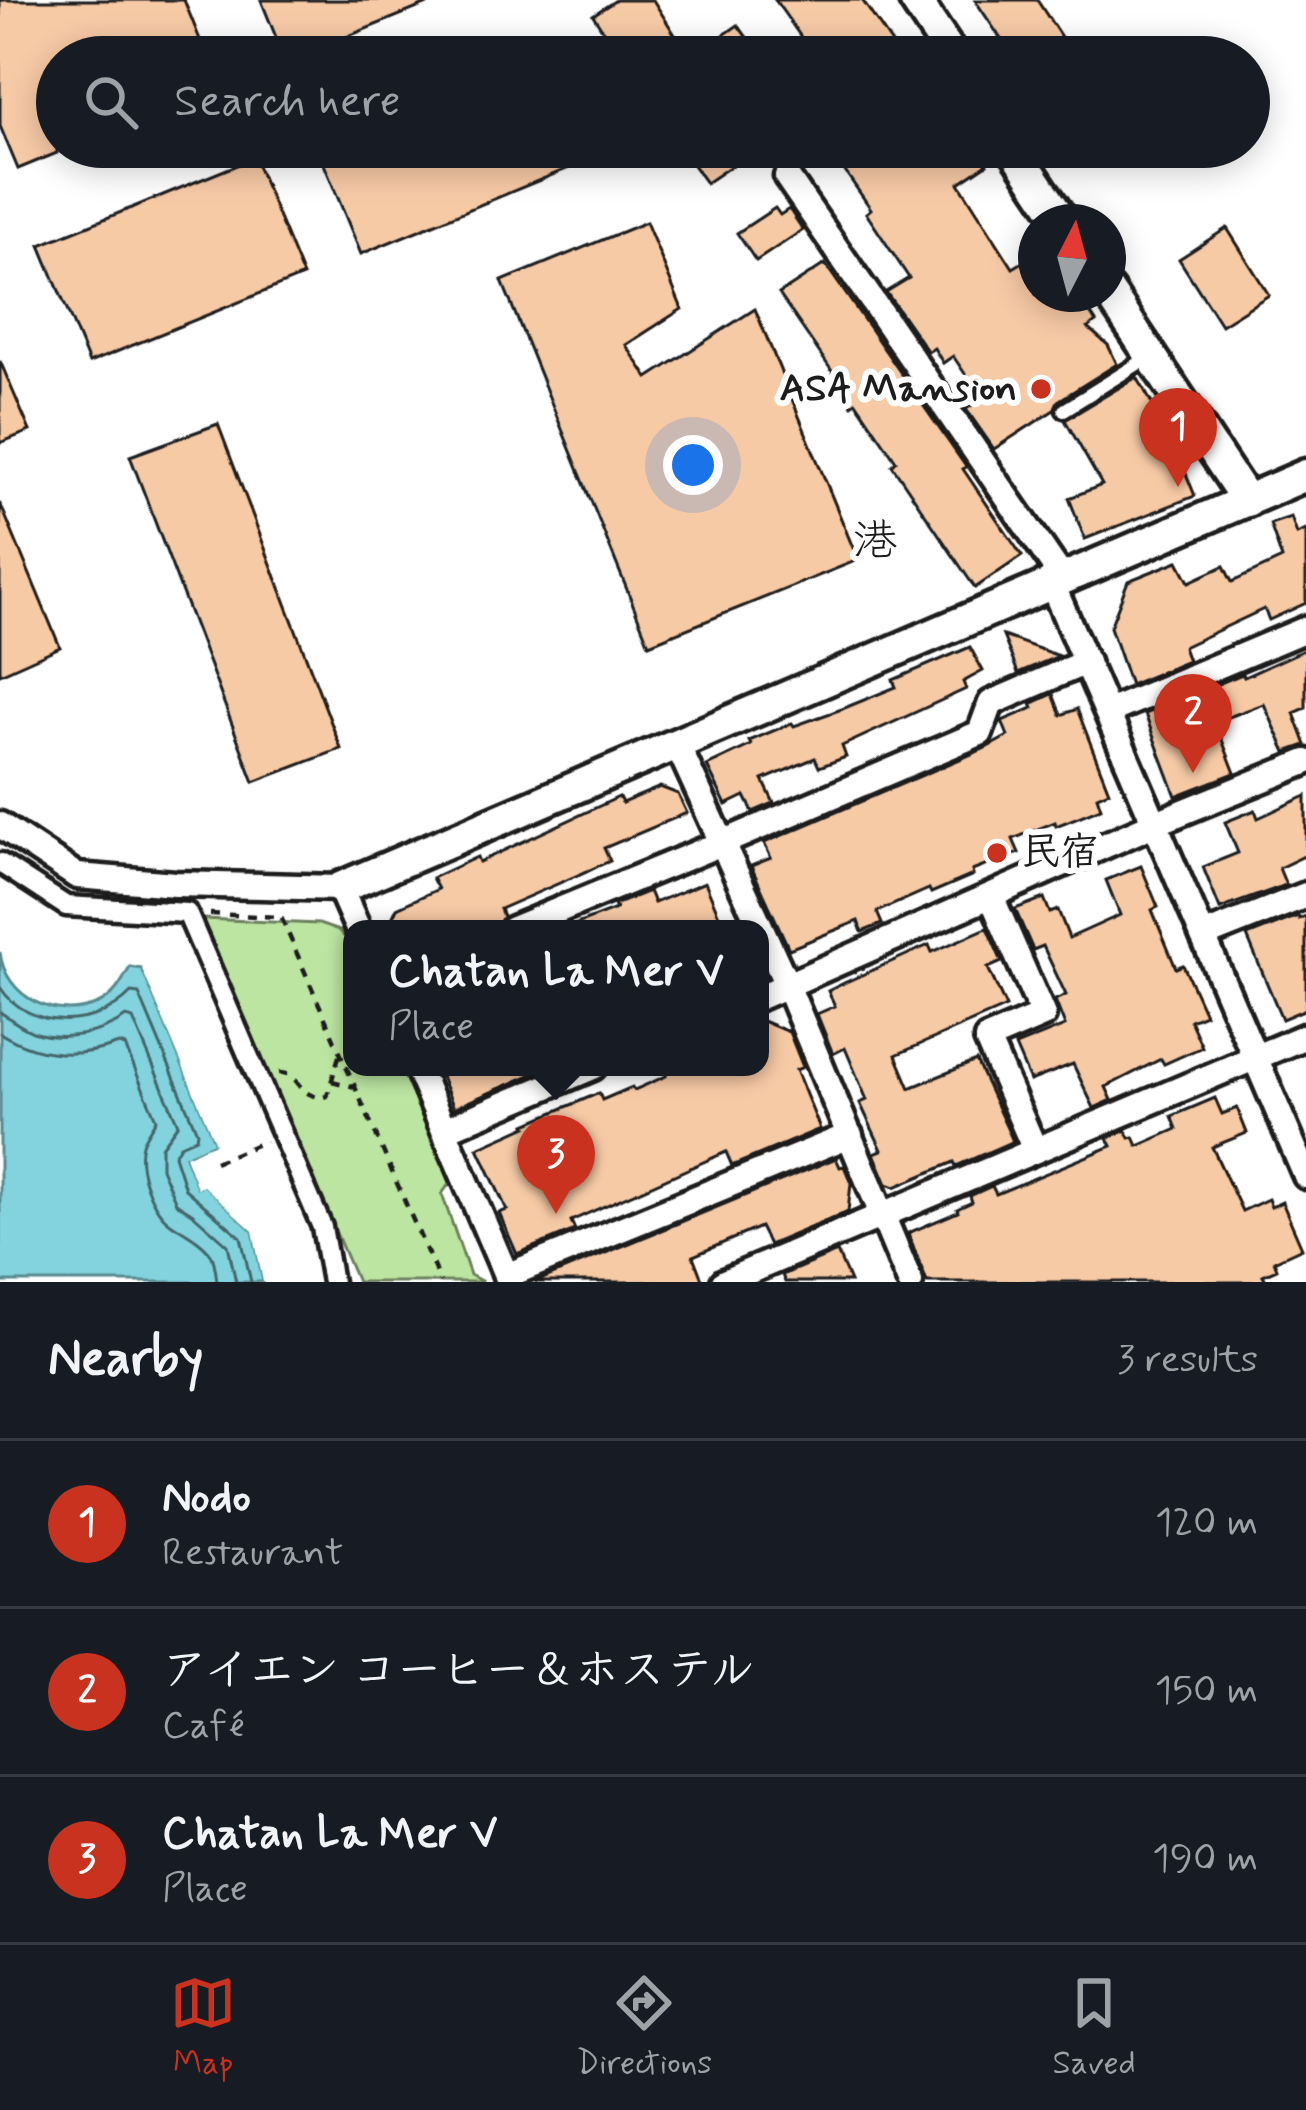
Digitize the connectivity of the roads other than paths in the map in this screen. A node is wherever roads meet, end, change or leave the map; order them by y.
1 (915, 0) edge
2 (939, 36) edge
3 (1027, 168) edge
4 (787, 177) dead end
5 (1051, 204) edge
6 (1122, 312) edge
7 (1151, 355) junction
8 (1064, 410) dead end
9 (1306, 475) edge
10 (1247, 501) junction
11 (1052, 584) junction
12 (1306, 629) edge
13 (1086, 662) junction
14 (1108, 712) junction
15 (677, 744) junction
16 (1306, 762) edge
17 (1156, 823) junction
18 (0, 825) edge
19 (722, 843) junction
20 (0, 863) edge
21 (340, 888) junction
22 (1306, 895) edge
23 (991, 896) junction
24 (354, 920) edge
25 (535, 920) edge
26 (757, 920) edge
27 (1203, 936) junction
28 (769, 946) edge
29 (787, 986) junction
30 (769, 993) edge
31 (1306, 1036) edge
32 (1254, 1056) junction
33 (421, 1076) edge
34 (572, 1076) edge
35 (444, 1130) junction
36 (850, 1135) junction
37 (1035, 1150) junction
38 (1306, 1176) edge
39 (885, 1216) junction
40 (507, 1279) edge
41 (332, 1282) edge
42 (724, 1282) edge
43 (910, 1282) edge

1 - 2 street
3 - 5 street
4 - 11 street
6 - 7 street
7 - 8 lane
7 - 10 street
9 - 10 street
10 - 11 street
11 - 13 street
11 - 15 street
12 - 14 street
13 - 14 street
13 - 19 street
14 - 17 street
15 - 19 street
15 - 21 street
16 - 17 street
17 - 23 street
17 - 27 street
18 - 21 street
19 - 25 street
19 - 26 street
20 - 41 street
21 - 24 street
22 - 27 street
23 - 29 street
23 - 37 street
27 - 32 street
28 - 29 street
29 - 30 street
29 - 36 street
31 - 32 street
32 - 37 street
32 - 38 street
33 - 35 street
34 - 35 street
35 - 40 street
36 - 39 street
36 - 40 street
37 - 39 street
39 - 42 street
39 - 43 street

